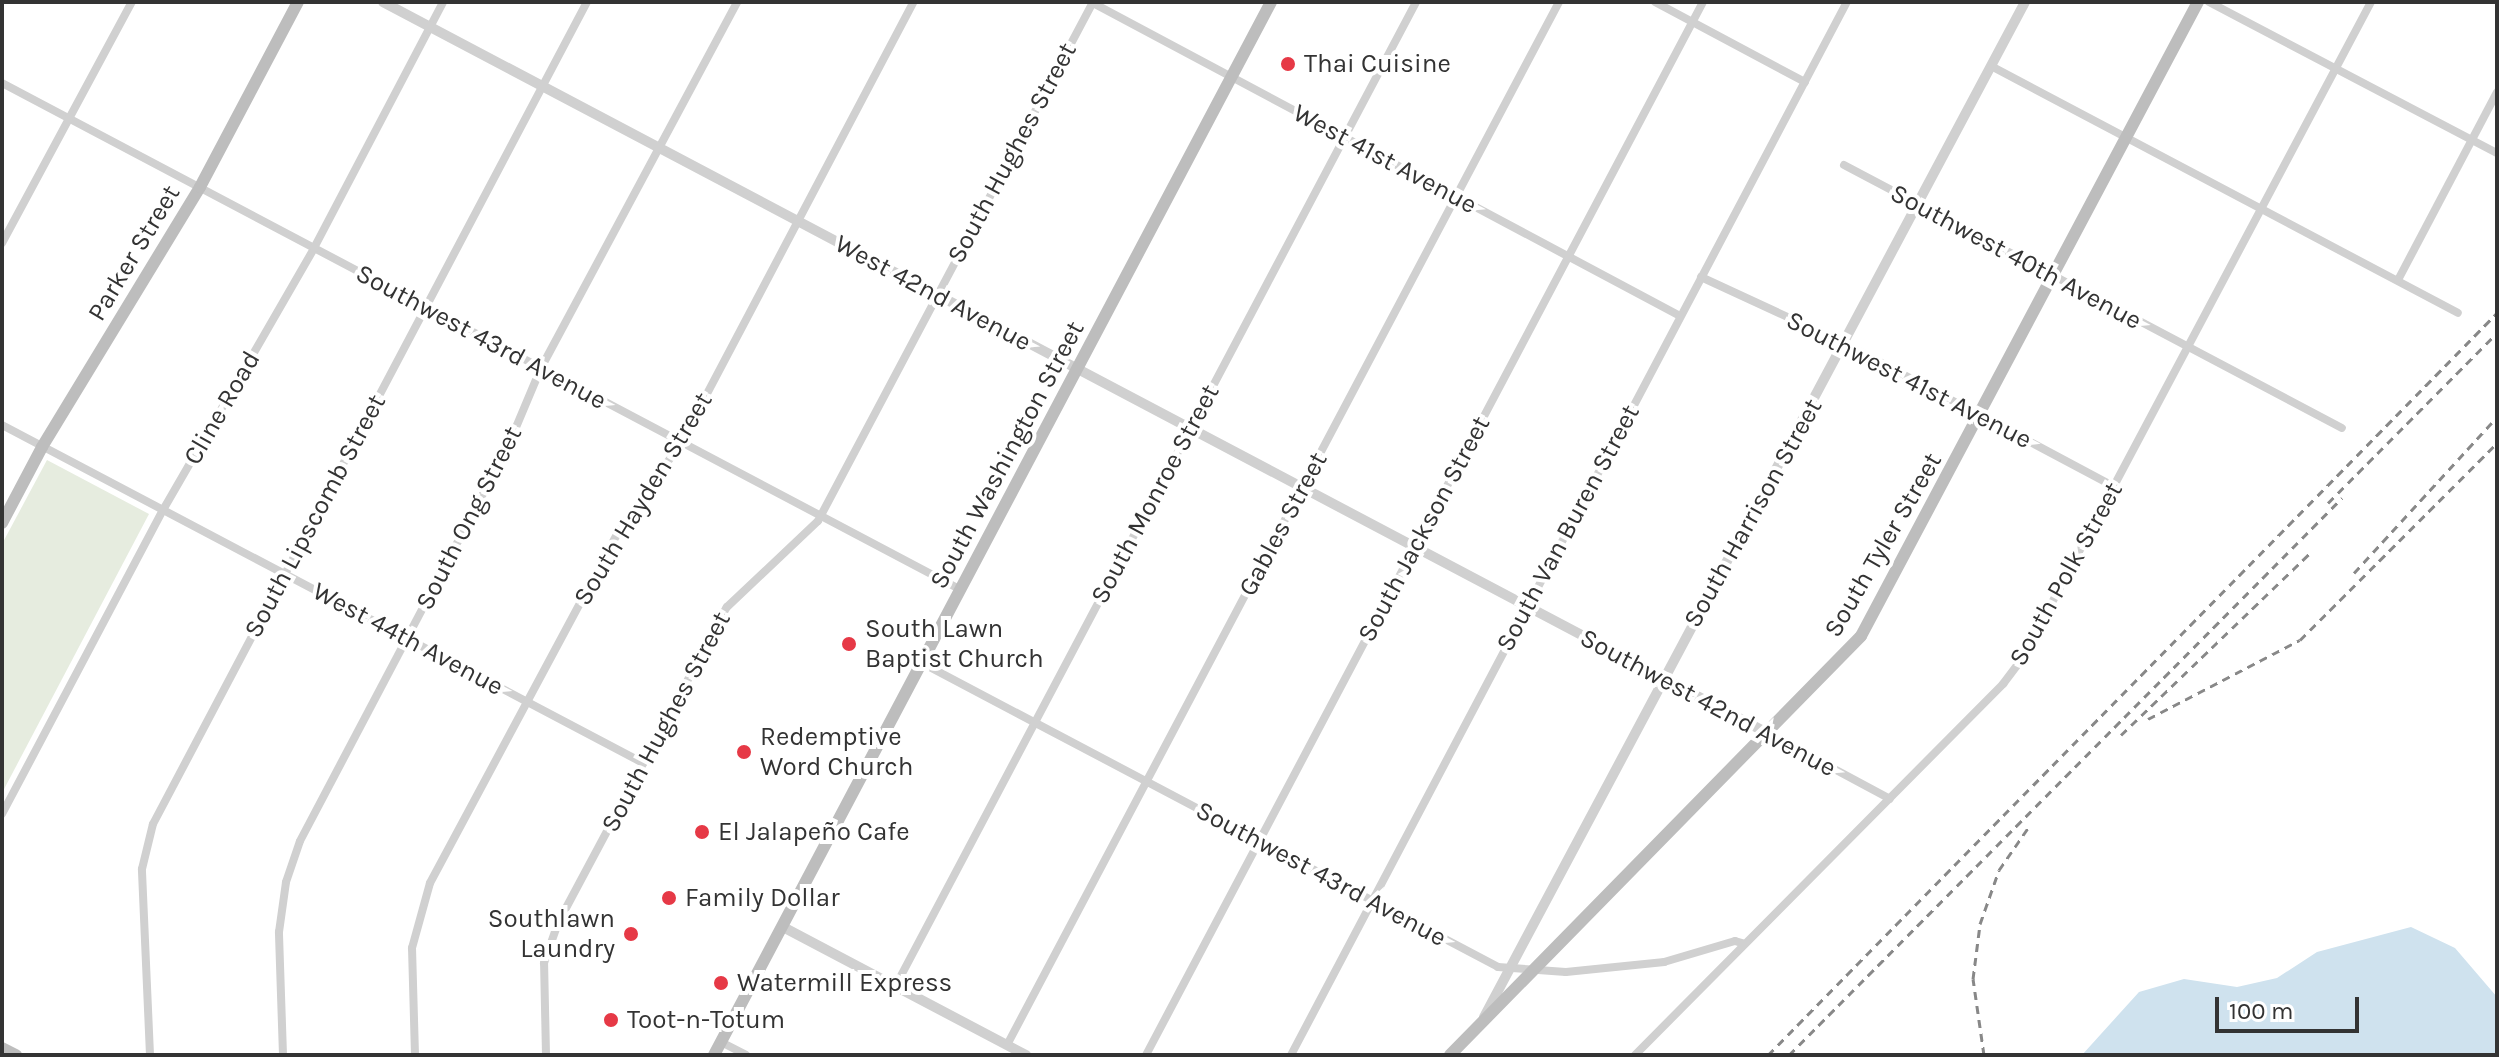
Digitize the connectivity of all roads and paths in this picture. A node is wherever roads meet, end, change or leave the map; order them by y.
1 (132, 2) edge
2 (298, 2) edge
3 (383, 2) edge
4 (443, 2) edge
5 (587, 2) edge
6 (737, 2) edge
7 (914, 2) edge
8 (1092, 2) edge
9 (1271, 2) edge
10 (1416, 2) edge
11 (1559, 2) edge
12 (1655, 2) edge
13 (1703, 2) edge
14 (1847, 2) edge
15 (2025, 2) edge
16 (2198, 2) edge
17 (2209, 2) edge
18 (2371, 2) edge
19 (1692, 22) junction
20 (430, 27) junction
21 (1991, 66) junction
22 (2336, 68) junction
23 (1231, 77) junction
24 (1805, 82) junction
25 (2, 83) edge
26 (542, 86) junction
27 (2497, 92) edge
28 (70, 119) junction
29 (2126, 136) junction
30 (1344, 138) junction
31 (2472, 140) junction
32 (659, 148) junction
33 (2497, 153) edge
34 (1844, 165) dead end
35 (200, 187) junction
36 (1456, 196) junction
37 (1919, 205) junction
38 (2262, 210) junction
39 (799, 222) junction
40 (2, 243) edge
41 (314, 248) junction
42 (1568, 257) junction
43 (2052, 276) junction
44 (1701, 277) junction
45 (2398, 280) junction
46 (936, 295) junction
47 (425, 307) junction
48 (2458, 313) dead end
49 (1680, 316) junction
50 (1846, 344) junction
51 (2189, 348) junction
52 (541, 368) junction
53 (1076, 370) junction
54 (1980, 416) junction
55 (2, 425) edge
56 (2342, 428) dead end
57 (1189, 429) junction
58 (681, 443) junction
59 (42, 447) junction
60 (2115, 487) junction
61 (1302, 488) junction
62 (163, 510) junction
63 (820, 516) junction
64 (2, 523) edge
65 (1415, 547) junction
66 (284, 573) junction
67 (961, 590) junction
68 (1526, 607) junction
69 (407, 638) junction
70 (922, 663) junction
71 (1662, 677) junction
72 (527, 701) junction
73 (1034, 722) junction
74 (1769, 734) junction
75 (643, 763) junction
76 (1147, 781) junction
77 (1890, 799) junction
78 (2, 814) edge
79 (1259, 840) junction
80 (1372, 901) junction
81 (783, 927) junction
82 (1745, 944) junction
83 (1509, 969) junction
84 (1531, 972) junction
85 (895, 987) junction
86 (1480, 1024) junction
87 (721, 1042) junction
88 (1007, 1045) junction
89 (2, 1048) edge
90 (16, 1055) edge
91 (150, 1055) edge
92 (283, 1055) edge
93 (415, 1055) edge
94 (546, 1055) edge
95 (714, 1055) edge
96 (746, 1055) edge
97 (1026, 1055) edge
98 (1146, 1055) edge
99 (1291, 1055) edge
100 (1450, 1055) edge
101 (1635, 1055) edge

1 - 28 street
2 - 35 main road, Parker Street
3 - 20 street, West 42nd Avenue
4 - 20 street, Cline Road
5 - 26 street, South Lipscomb Street
6 - 32 street, South Ong Street
7 - 39 street, South Hayden Street
8 - 23 street, West 41st Avenue
8 - 46 street, South Hughes Street
9 - 23 main road, South Washington Street
10 - 30 street, South Monroe Street
11 - 36 street, Gables Street
12 - 19 street
13 - 19 street, South Jackson Street
14 - 24 street, South Van Buren Street
15 - 21 street, South Harrison Street
16 - 29 main road, South Tyler Street
17 - 22 street
18 - 22 street, South Polk Street
19 - 24 street
19 - 42 street, South Jackson Street
20 - 26 street, West 42nd Avenue
20 - 41 street, Cline Road
21 - 29 street
21 - 37 street, South Harrison Street
22 - 31 street
22 - 38 street, South Polk Street
23 - 30 street, West 41st Avenue
23 - 53 main road, South Washington Street
24 - 44 street, South Van Buren Street
25 - 28 street, Southwest 43rd Avenue
26 - 32 street, West 42nd Avenue
26 - 47 street, South Lipscomb Street
27 - 31 street
28 - 35 street, Southwest 43rd Avenue
28 - 40 street
29 - 38 street
29 - 43 main road, South Tyler Street
30 - 36 street, West 41st Avenue
30 - 57 street, South Monroe Street
31 - 33 street
31 - 45 street
32 - 39 street, West 42nd Avenue
32 - 52 street, South Ong Street
34 - 37 street, Southwest 40th Avenue
35 - 41 street, Southwest 43rd Avenue
35 - 59 main road, Parker Street
36 - 42 street, West 41st Avenue
36 - 61 street, Gables Street
37 - 43 street, Southwest 40th Avenue
37 - 50 street, South Harrison Street
38 - 45 street
38 - 51 street, South Polk Street
39 - 46 street, West 42nd Avenue
39 - 58 street, South Hayden Street
41 - 47 street, Southwest 43rd Avenue
41 - 62 street, Cline Road
42 - 49 street, West 41st Avenue
42 - 65 street, South Jackson Street
43 - 51 street, Southwest 40th Avenue
43 - 54 main road, South Tyler Street
44 - 49 street, South Van Buren Street
44 - 50 street, Southwest 41st Avenue
45 - 48 street
46 - 53 street, West 42nd Avenue
46 - 63 street, South Hughes Street
47 - 52 street, Southwest 43rd Avenue
47 - 66 street, South Lipscomb Street
49 - 68 street, South Van Buren Street
50 - 54 street, Southwest 41st Avenue
50 - 71 street, South Harrison Street
51 - 56 street, Southwest 40th Avenue
51 - 60 street, South Polk Street
52 - 58 street, Southwest 43rd Avenue
52 - 69 street, South Ong Street
53 - 57 street, West 42nd Avenue
53 - 67 main road, South Washington Street
54 - 60 street, Southwest 41st Avenue
54 - 74 main road, South Tyler Street
55 - 59 street, West 44th Avenue
57 - 61 street, West 42nd Avenue
57 - 73 street, South Monroe Street
58 - 63 street, Southwest 43rd Avenue
58 - 72 street, South Hayden Street
59 - 62 street, West 44th Avenue
59 - 64 main road, Parker Street
60 - 77 street, South Polk Street
61 - 65 street, West 42nd Avenue
61 - 76 street, Gables Street
62 - 66 street, West 44th Avenue
62 - 78 street, Cline Road
63 - 67 street, Southwest 43rd Avenue
63 - 75 street, South Hughes Street
65 - 68 street, West 42nd Avenue
65 - 79 street, South Jackson Street
66 - 69 street, West 44th Avenue
66 - 91 street, South Lipscomb Street
67 - 70 main road, South Washington Street
68 - 71 street, Southwest 42nd Avenue
68 - 80 street, South Van Buren Street
69 - 72 street, West 44th Avenue
69 - 92 street, South Ong Street
70 - 73 street, Southwest 43rd Avenue
70 - 81 main road, South Washington Street
71 - 74 street, Southwest 42nd Avenue
71 - 83 street, South Harrison Street
72 - 75 street, West 44th Avenue
72 - 93 street, South Hayden Street
73 - 76 street, Southwest 43rd Avenue
73 - 85 street, South Monroe Street
74 - 77 street, Southwest 42nd Avenue
74 - 84 main road, South Tyler Street
75 - 94 street, South Hughes Street
76 - 79 street, Southwest 43rd Avenue
76 - 88 street, Gables Street
77 - 82 street, South Polk Street
79 - 80 street, Southwest 43rd Avenue
79 - 98 street, South Jackson Street
80 - 83 street, Southwest 43rd Avenue
80 - 99 street, South Van Buren Street
81 - 85 street
81 - 87 main road, South Washington Street
82 - 84 street, Southwest 43rd Avenue
82 - 101 street, South Polk Street
83 - 84 street, Southwest 43rd Avenue
83 - 86 street, South Harrison Street
84 - 86 main road, South Tyler Street
85 - 88 street
86 - 100 main road, South Tyler Street
87 - 95 main road, South Washington Street
87 - 96 street
88 - 97 street
89 - 90 main road

